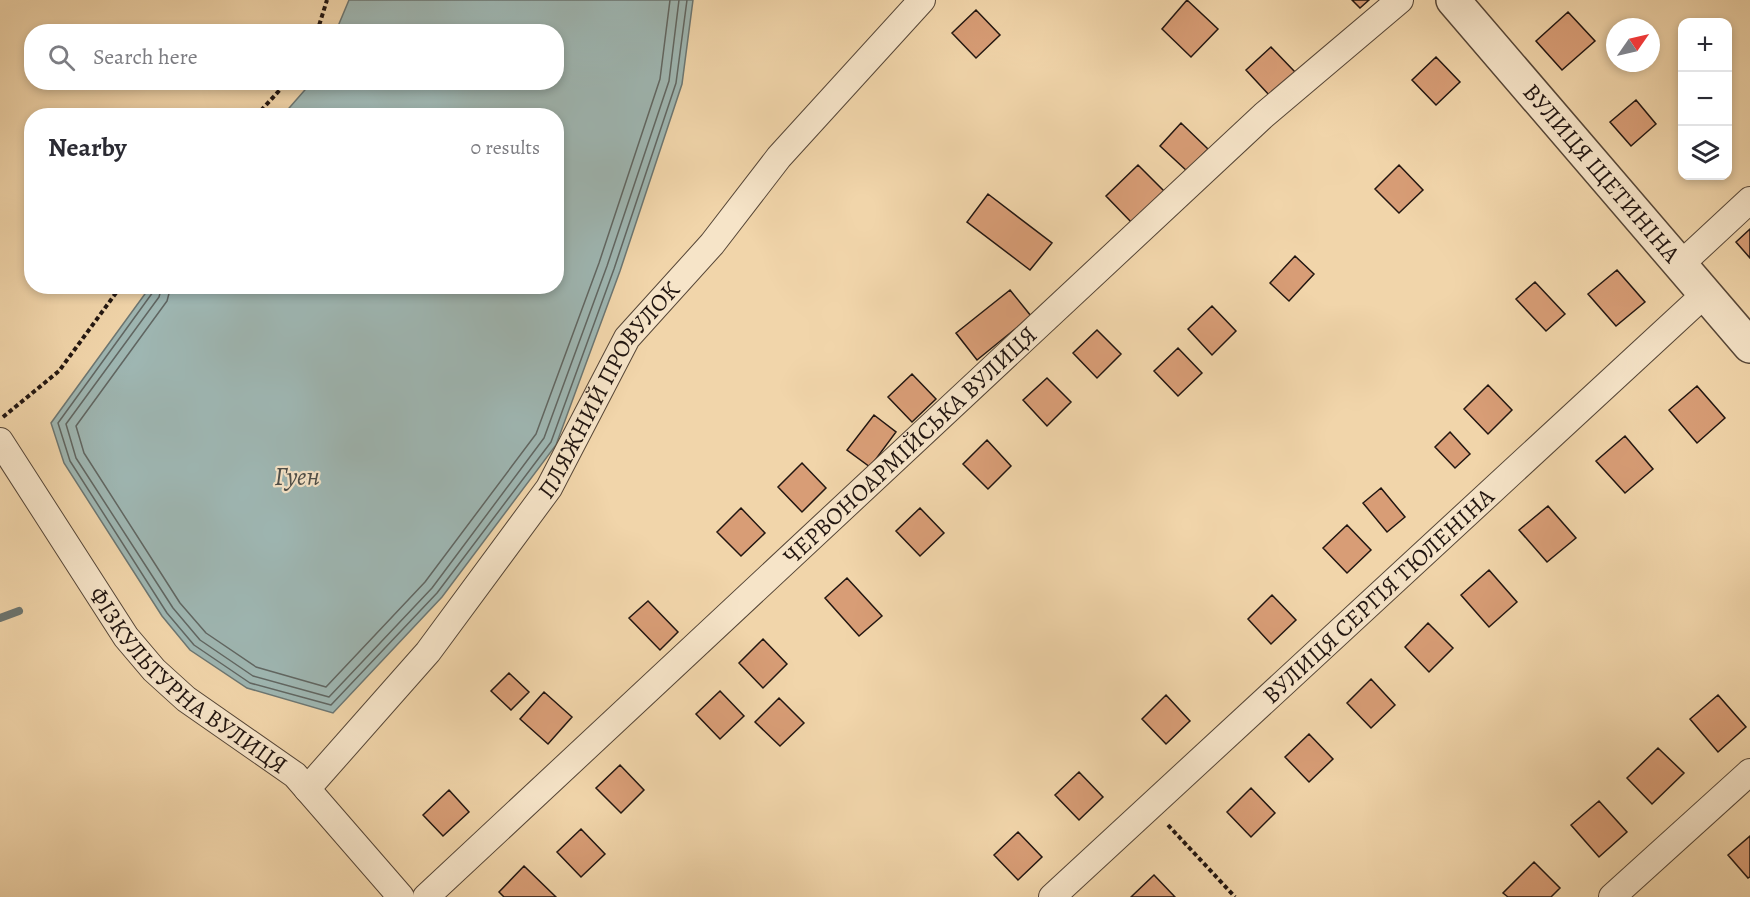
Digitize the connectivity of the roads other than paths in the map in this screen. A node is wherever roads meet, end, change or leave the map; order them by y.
1 (922, 0) edge
2 (1400, 0) edge
3 (1453, 0) edge
4 (1750, 200) edge
5 (1680, 265) junction
6 (1705, 294) junction
7 (1750, 346) edge
8 (0, 441) edge
9 (1750, 772) edge
10 (307, 789) junction
11 (401, 897) edge
12 (426, 897) edge
13 (1052, 897) edge
14 (1612, 897) edge

1 - 10 street, ПЛЯЖНИЙ ПРОВУЛОК
2 - 12 street, ЧЕРВОНОАРМІЙСЬКА ВУЛИЦЯ
3 - 5 street, ВУЛИЦЯ ЩЕТИНІНА
4 - 5 street
5 - 6 street, ВУЛИЦЯ ЩЕТИНІНА
6 - 7 street, ВУЛИЦЯ ЩЕТИНІНА
6 - 13 street, ВУЛИЦЯ СЕРГІЯ ТЮЛЕНІНА
8 - 10 street, ФІЗКУЛЬТУРНА ВУЛИЦЯ
9 - 14 street
10 - 11 street, ФІЗКУЛЬТУРНА ВУЛИЦЯ

